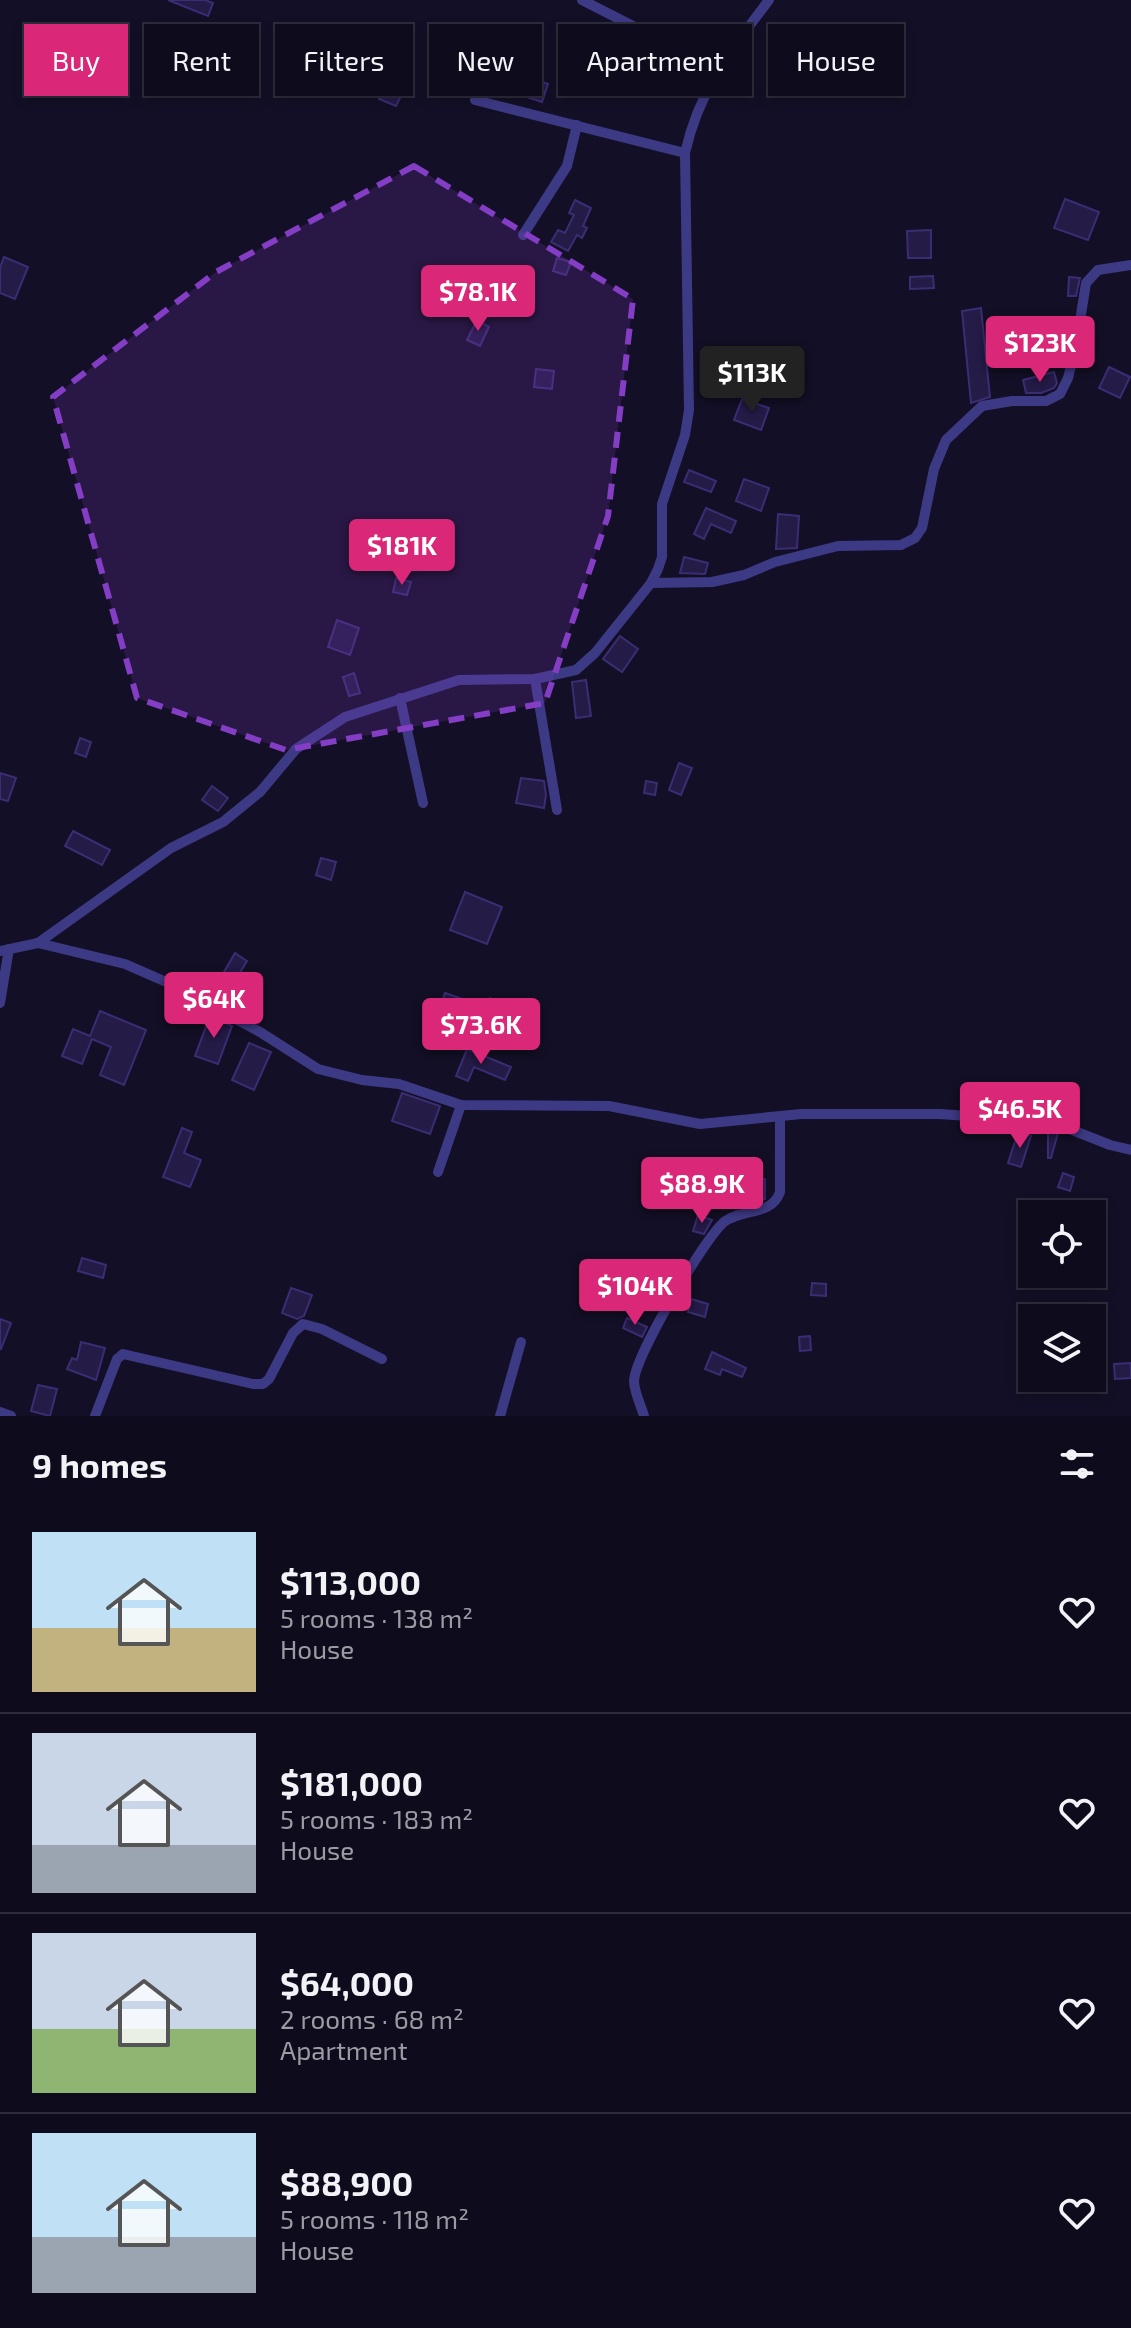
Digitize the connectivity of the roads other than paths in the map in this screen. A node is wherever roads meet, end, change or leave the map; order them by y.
1 (582, 0) edge
2 (769, 0) edge
3 (629, 24) edge
4 (751, 24) edge
5 (705, 96) edge
6 (475, 100) dead end
7 (577, 125) junction
8 (685, 153) junction
9 (523, 235) dead end
10 (1131, 265) edge
11 (651, 583) junction
12 (535, 679) junction
13 (400, 698) junction
14 (423, 803) dead end
15 (557, 810) dead end
16 (38, 943) junction
17 (4, 950) edge
18 (0, 1003) edge
19 (461, 1105) junction
20 (780, 1117) junction
21 (1131, 1150) edge
22 (438, 1172) dead end
23 (521, 1342) dead end
24 (382, 1359) dead end
25 (0, 1412) edge
26 (11, 1416) edge
27 (95, 1416) edge
28 (500, 1416) edge
29 (644, 1416) edge

1 - 3 street
2 - 4 street
5 - 8 street
6 - 7 street
7 - 8 street
7 - 9 street
8 - 11 street
10 - 11 street
11 - 12 street
12 - 13 street
12 - 15 street
13 - 14 street
13 - 16 street
16 - 17 street
16 - 19 street
17 - 18 street
19 - 20 street
19 - 22 street
20 - 21 street
20 - 29 street
23 - 28 street
24 - 27 street
25 - 26 street

